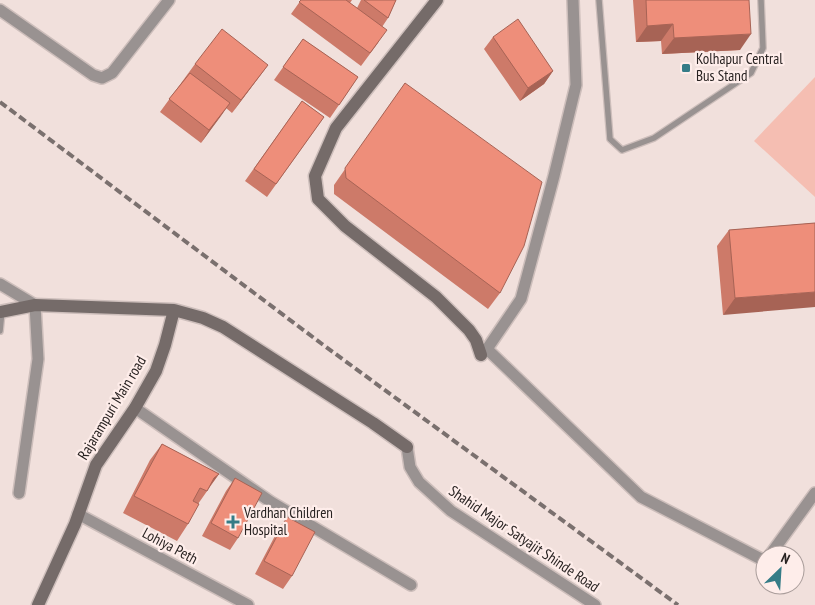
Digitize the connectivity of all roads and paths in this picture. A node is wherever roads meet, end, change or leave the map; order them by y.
1 (169, 0) edge
2 (437, 0) edge
3 (573, 0) edge
4 (599, 0) edge
5 (761, 0) edge
6 (0, 10) edge
7 (0, 284) edge
8 (35, 306) junction
9 (174, 310) junction
10 (1, 312) edge
11 (0, 331) edge
12 (484, 352) junction
13 (135, 408) junction
14 (407, 447) joint
15 (19, 493) dead end
16 (815, 493) edge
17 (78, 514) junction
18 (777, 545) edge
19 (755, 556) edge
20 (411, 585) dead end
21 (38, 605) edge
22 (248, 605) edge
23 (595, 605) edge

1 - 6 street
2 - 12 street
3 - 12 street
4 - 5 lane
7 - 8 street
8 - 9 street
8 - 10 street
8 - 15 street
9 - 13 street, Rajarampuri Main road
9 - 14 street
10 - 11 lane
12 - 19 street
13 - 17 street, Rajarampuri Main road
13 - 20 street
14 - 23 street, Shahid Major Satyajit Shinde Road
16 - 18 street
17 - 21 street, Rajarampuri Main road
17 - 22 street, Lohiya Peth

